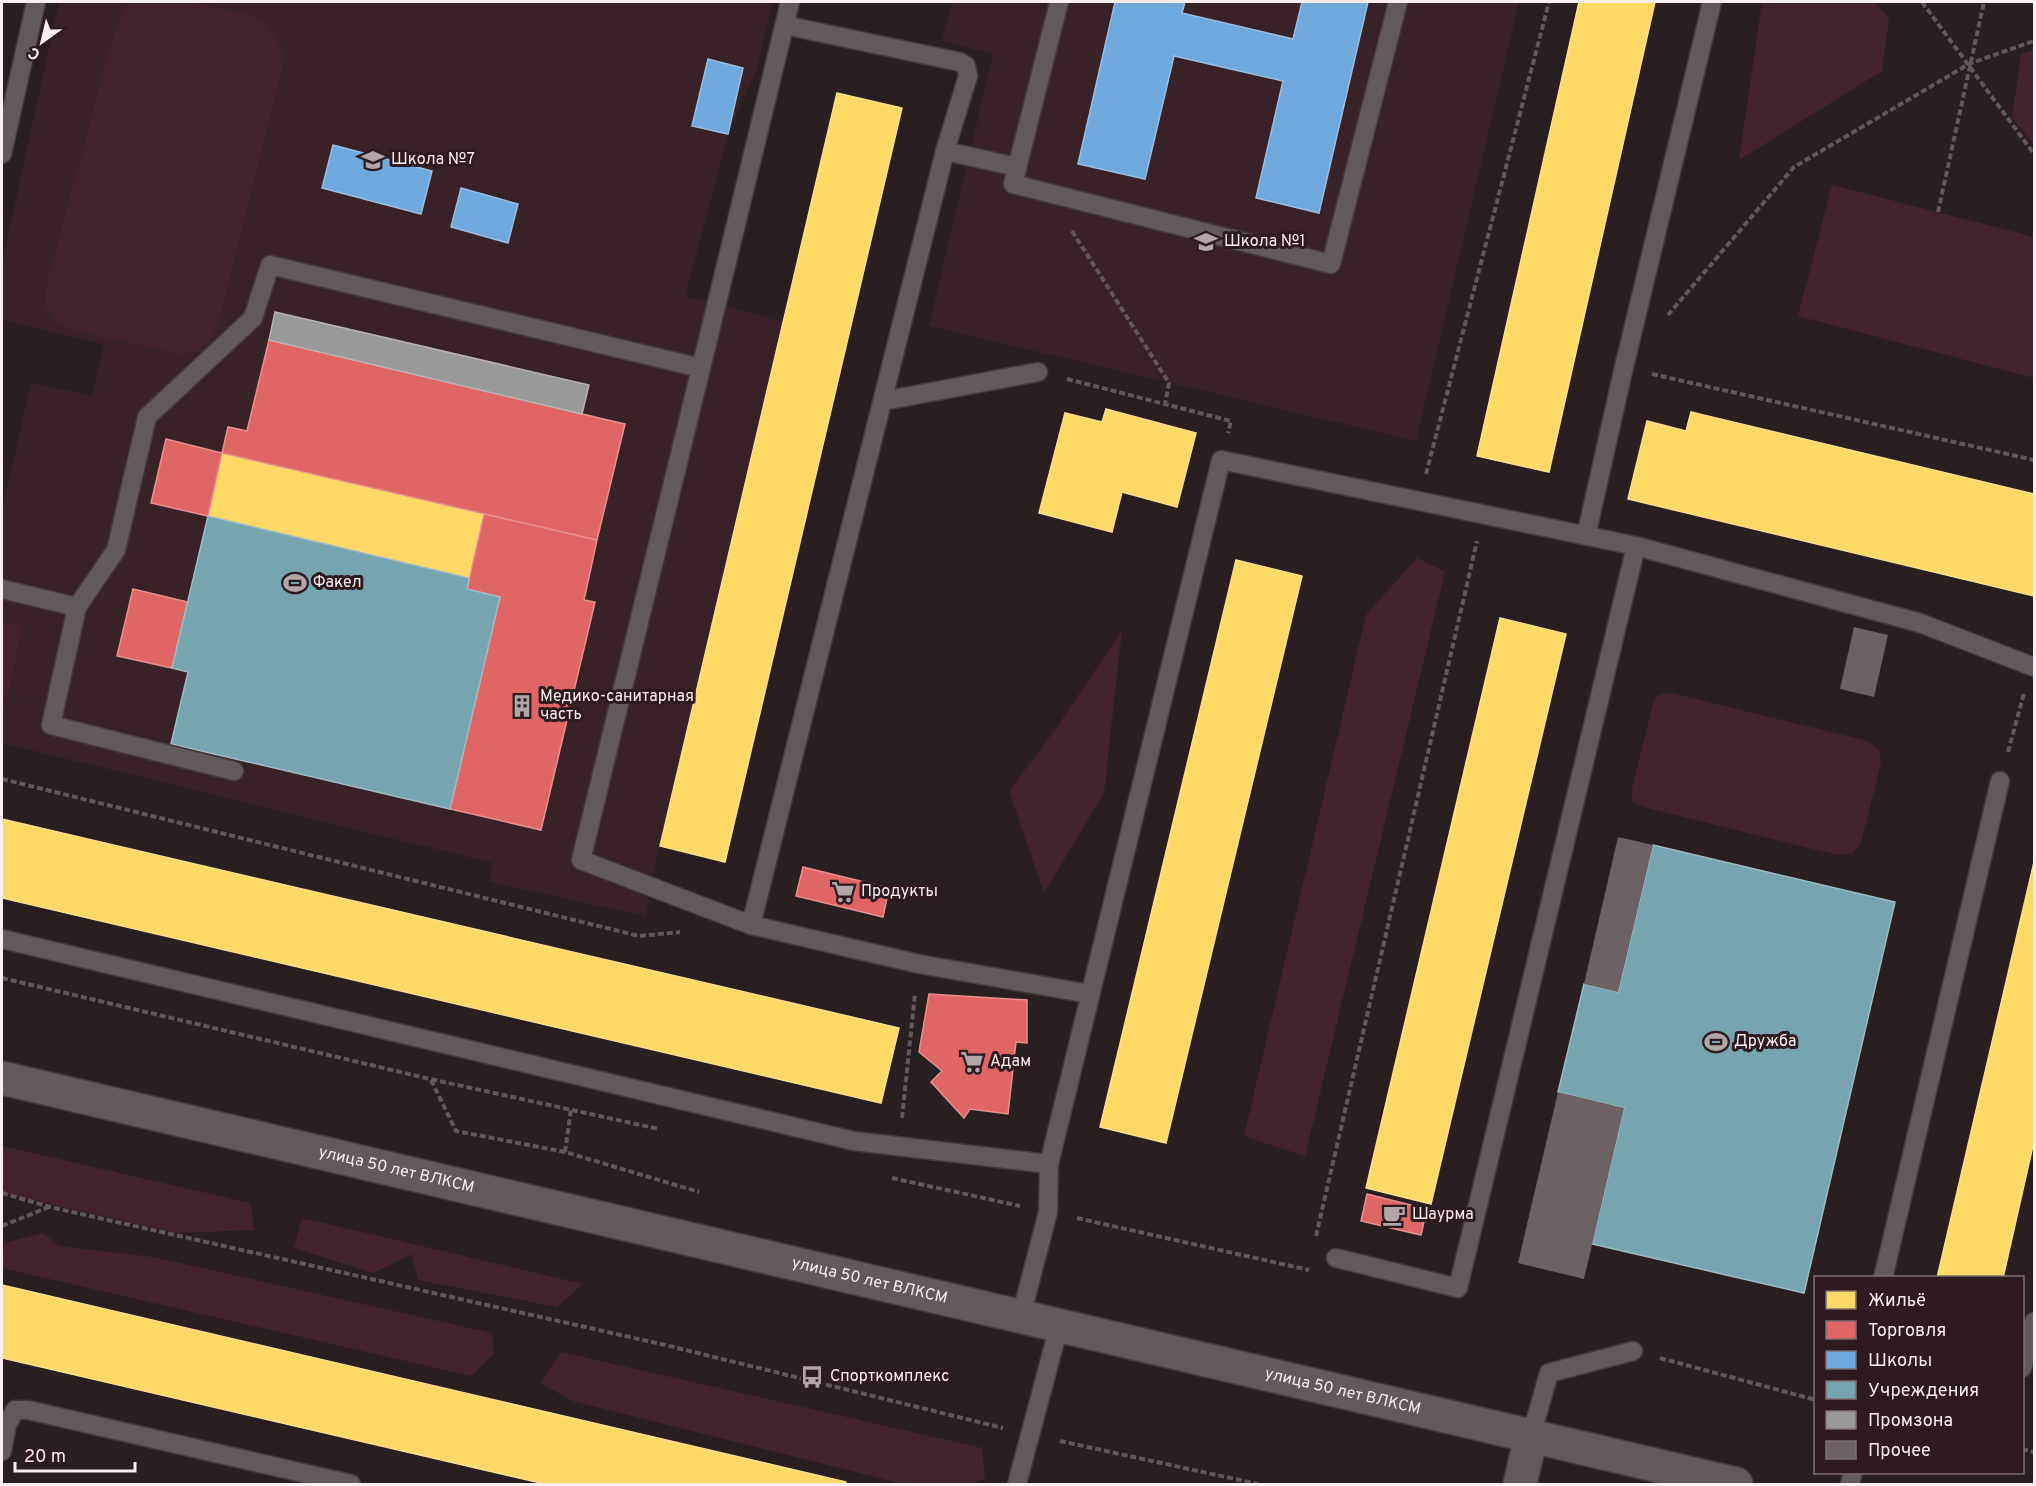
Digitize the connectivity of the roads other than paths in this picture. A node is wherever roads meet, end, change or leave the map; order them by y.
1 (36, 2) edge
2 (790, 2) edge
3 (1059, 2) edge
4 (1398, 2) edge
5 (1712, 2) edge
6 (784, 25) junction
7 (4, 128) edge
8 (945, 152) junction
9 (2, 154) edge
10 (1017, 167) junction
11 (700, 369) junction
12 (1038, 372) road end
13 (883, 401) junction
14 (1586, 536) junction
15 (1636, 546) junction
16 (2, 589) edge
17 (77, 606) junction
18 (2033, 667) edge
19 (234, 771) dead end
20 (2000, 782) road end
21 (751, 925) junction
22 (2, 939) edge
23 (1090, 994) junction
24 (2, 1078) edge
25 (1049, 1164) junction
26 (1336, 1258) dead end
27 (1883, 1276) edge
28 (1021, 1316) junction
29 (2034, 1322) edge
30 (1059, 1326) junction
31 (1633, 1351) road end
32 (2024, 1360) edge
33 (1531, 1436) junction
34 (2, 1451) edge
35 (351, 1485) edge
36 (1017, 1485) edge
37 (1520, 1485) edge
38 (1736, 1485) edge

1 - 7 lane
2 - 6 lane
3 - 10 lane
4 - 10 lane
5 - 14 lane
6 - 8 lane
6 - 11 lane
7 - 9 lane
8 - 10 lane
8 - 13 lane
11 - 17 lane
11 - 21 lane
12 - 13 lane
13 - 21 lane
14 - 15 lane
14 - 23 lane
15 - 18 lane
15 - 26 lane
16 - 17 lane
17 - 19 lane
20 - 27 lane
21 - 23 lane
22 - 25 lane
23 - 25 lane
24 - 28 main road, улица 50 лет ВЛКСМ
25 - 28 lane
28 - 30 main road, улица 50 лет ВЛКСМ
29 - 32 lane
30 - 33 main road, улица 50 лет ВЛКСМ
30 - 36 lane
31 - 33 lane
33 - 37 main road
33 - 38 main road, улица 50 лет ВЛКСМ
34 - 35 lane

